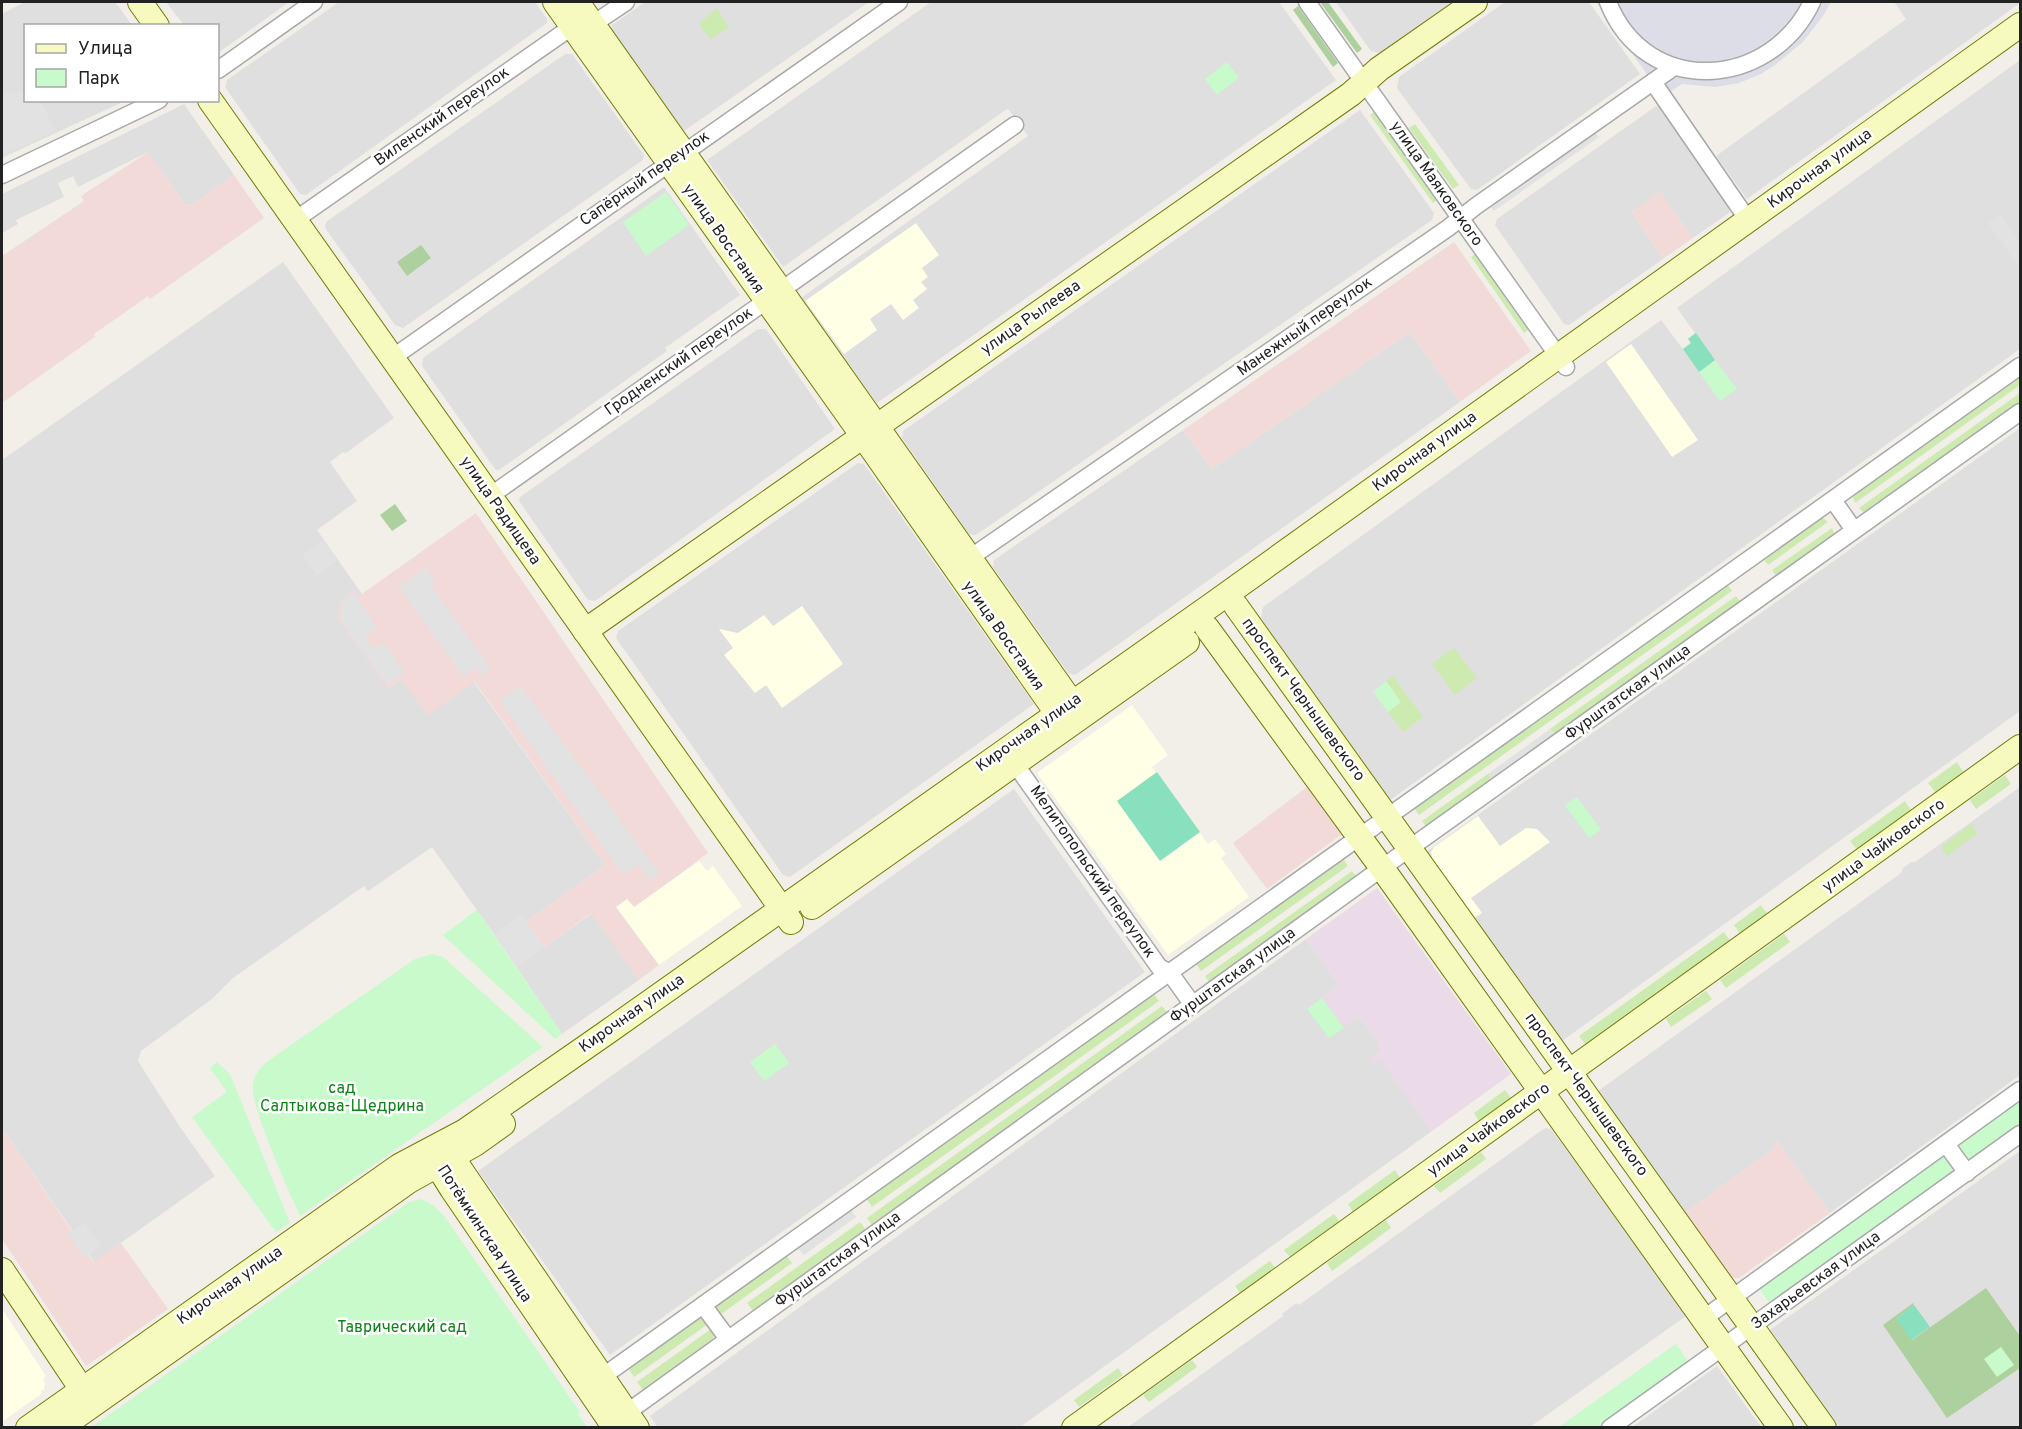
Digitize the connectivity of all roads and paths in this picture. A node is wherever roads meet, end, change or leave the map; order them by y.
1 (140, 2) edge
2 (314, 2) edge
3 (555, 2) edge
4 (577, 2) edge
5 (626, 2) edge
6 (1307, 2) edge
7 (1475, 2) edge
8 (1608, 2) edge
9 (1812, 2) edge
10 (894, 3) edge
11 (156, 24) edge
12 (583, 25) junction
13 (2020, 25) edge
14 (2020, 38) edge
15 (1674, 67) junction
16 (219, 69) edge
17 (1364, 82) junction
18 (1653, 82) junction
19 (155, 102) edge
20 (211, 102) edge
21 (1015, 125) dead end
22 (676, 158) junction
23 (2, 175) edge
24 (1461, 218) junction
25 (295, 220) junction
26 (1748, 220) junction
27 (774, 295) junction
28 (392, 358) junction
29 (1562, 362) junction
30 (2020, 366) edge
31 (2020, 412) edge
32 (870, 431) junction
33 (490, 496) junction
34 (1833, 500) junction
35 (1854, 530) junction
36 (963, 563) junction
37 (1225, 605) junction
38 (1207, 628) junction
39 (585, 631) junction
40 (1068, 713) junction
41 (2020, 747) edge
42 (1015, 764) junction
43 (1388, 818) junction
44 (1360, 838) junction
45 (1410, 848) junction
46 (1382, 868) junction
47 (786, 915) junction
48 (1170, 973) junction
49 (1193, 1005) junction
50 (1569, 1072) junction
51 (2020, 1090) edge
52 (1541, 1093) junction
53 (2020, 1134) edge
54 (1946, 1144) junction
55 (441, 1156) junction
56 (1967, 1173) junction
57 (2, 1270) edge
58 (1732, 1299) junction
59 (703, 1305) junction
60 (1704, 1319) junction
61 (1752, 1327) junction
62 (728, 1339) junction
63 (1724, 1347) junction
64 (595, 1382) junction
65 (87, 1397) junction
66 (623, 1423) edge
67 (28, 1428) edge
68 (60, 1428) edge
69 (1074, 1428) edge
70 (1610, 1428) edge
71 (1781, 1428) edge
72 (1824, 1428) edge

1 - 11 street
2 - 16 street
3 - 12 street, улица Восстания
4 - 12 street, улица Восстания
5 - 12 street, Виленский переулок
6 - 17 street, улица Маяковского
7 - 17 street, улица Рылеева
8 - 15 street
9 - 15 street
10 - 22 street, Сапёрный переулок
12 - 22 street, улица Восстания
12 - 25 street, Виленский переулок
13 - 26 street, Кирочная улица
14 - 29 street, Кирочная улица
15 - 18 street, Манежный переулок
17 - 24 street, улица Маяковского
17 - 32 street, улица Рылеева
18 - 24 street, Манежный переулок
18 - 26 street
19 - 23 street
20 - 25 street, улица Радищева
21 - 27 street, Гродненский переулок
22 - 27 street, улица Восстания
22 - 28 street, Сапёрный переулок
24 - 29 street, улица Маяковского
24 - 36 street, Манежный переулок
25 - 28 street, улица Радищева
26 - 29 street, Кирочная улица
27 - 32 street, улица Восстания
27 - 33 street, Гродненский переулок
28 - 33 street, улица Радищева
29 - 37 street, Кирочная улица
30 - 34 street
31 - 35 street, Фурштатская улица
32 - 36 street, улица Восстания
32 - 39 street, улица Рылеева
33 - 39 street, улица Радищева
34 - 35 street
34 - 43 street
35 - 45 street, Фурштатская улица
36 - 40 street, улица Восстания
37 - 38 street, Кирочная улица
37 - 40 street, Кирочная улица
37 - 43 street, проспект Чернышевского
38 - 40 street, Кирочная улица
38 - 44 street
39 - 47 street, улица Радищева
40 - 42 street, Кирочная улица
40 - 47 street, Кирочная улица
41 - 50 street, улица Чайковского
42 - 47 street, Кирочная улица
42 - 48 street, Мелитопольский переулок
43 - 44 street
43 - 45 street, проспект Чернышевского
44 - 46 street
44 - 48 street
45 - 46 street, Фурштатская улица
45 - 50 street, проспект Чернышевского
46 - 49 street, Фурштатская улица
46 - 52 street
47 - 55 street, Кирочная улица
48 - 49 street, Мелитопольский переулок
48 - 59 street
49 - 62 street, Фурштатская улица
50 - 52 street, улица Чайковского
50 - 58 street, проспект Чернышевского
51 - 54 street
52 - 60 street
52 - 69 street, улица Чайковского
53 - 56 street, Захарьевская улица
54 - 56 street
54 - 58 street
55 - 64 street, Потёмкинская улица
55 - 65 street, Кирочная улица
56 - 61 street, Захарьевская улица
57 - 65 street
58 - 60 street
58 - 61 street, проспект Чернышевского
59 - 62 street
59 - 64 street
60 - 63 street
61 - 63 street, Захарьевская улица
61 - 72 street, проспект Чернышевского
62 - 66 street, Фурштатская улица
63 - 70 street, Захарьевская улица
63 - 71 street
64 - 66 street, Потёмкинская улица
65 - 67 street, Кирочная улица
65 - 68 street, Кирочная улица

